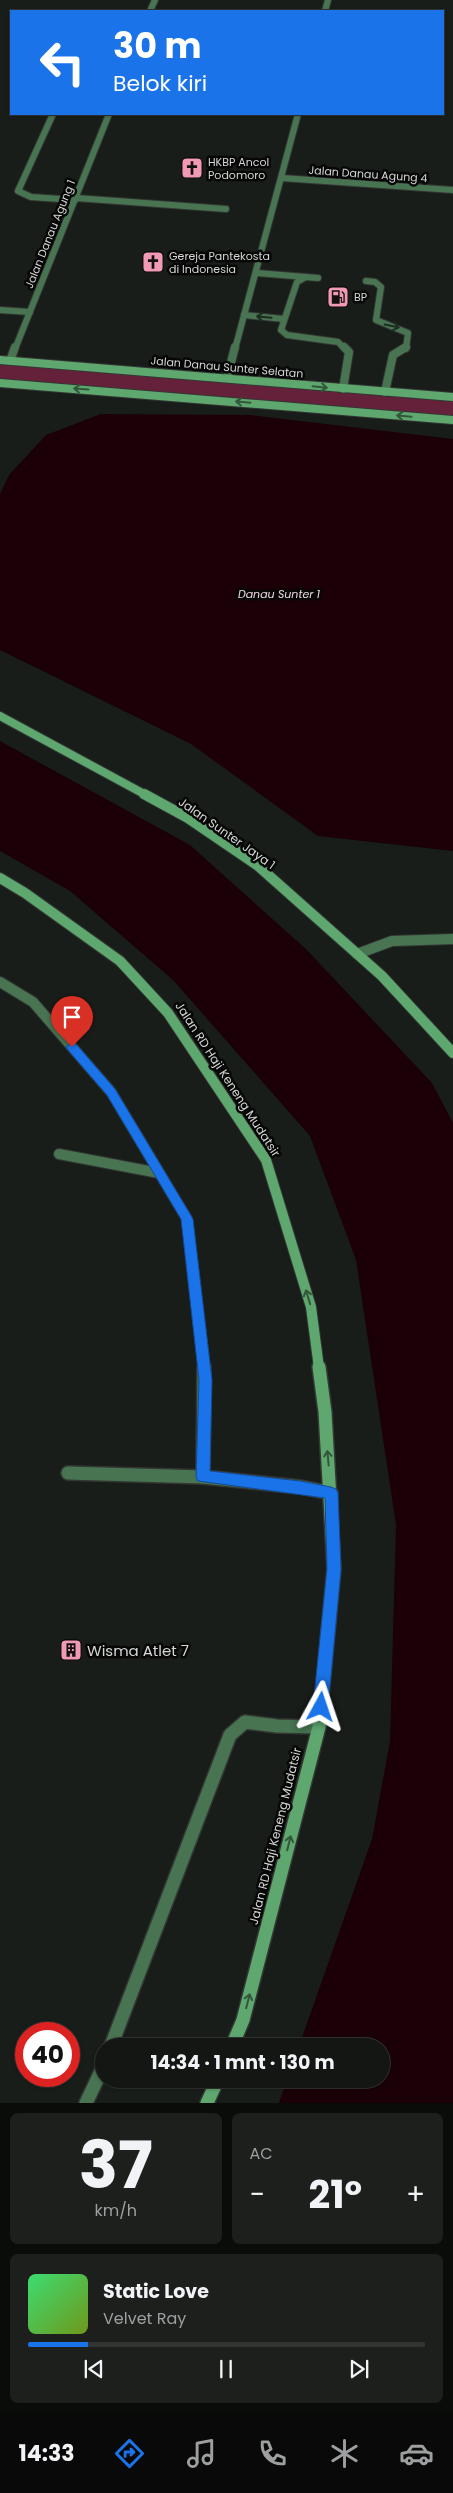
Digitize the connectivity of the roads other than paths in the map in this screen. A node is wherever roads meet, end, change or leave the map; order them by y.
1 (53, 115) edge
2 (109, 115) edge
3 (298, 115) edge
4 (282, 178) junction
5 (453, 190) edge
6 (76, 199) junction
7 (226, 209) dead end
8 (256, 273) junction
9 (306, 277) junction
10 (318, 278) dead end
11 (366, 281) dead end
12 (0, 310) edge
13 (30, 312) junction
14 (244, 315) junction
15 (284, 319) junction
16 (0, 360) edge
17 (10, 361) junction
18 (227, 378) junction
19 (0, 383) edge
20 (343, 389) junction
21 (385, 392) junction
22 (453, 397) edge
23 (453, 420) edge
24 (0, 716) edge
25 (0, 878) edge
26 (453, 939) edge
27 (357, 954) junction
28 (0, 982) edge
29 (453, 1054) edge
30 (59, 1154) dead end
31 (160, 1173) junction
32 (68, 1473) dead end
33 (203, 1477) junction
34 (331, 1493) junction
35 (319, 1727) junction
36 (114, 2038) edge
37 (235, 2038) edge
38 (95, 2084) edge
39 (214, 2088) edge
40 (86, 2103) edge
41 (207, 2103) edge

1 - 6 street
2 - 6 street, Jalan Danau Agung 1
3 - 4 street
4 - 5 street, Jalan Danau Agung 4
4 - 8 street
6 - 7 street
6 - 13 street, Jalan Danau Agung 1
8 - 9 street
8 - 14 street
9 - 10 street
9 - 15 street
11 -> 21 street
12 - 13 street
13 - 17 street, Jalan Danau Agung 1
15 -> 14 street
14 - 18 street
15 - 20 street
16 - 17 street, Jalan Danau Sunter Selatan
17 - 18 street, Jalan Danau Sunter Selatan
18 -> 20 street, Jalan Danau Sunter Selatan
23 -> 19 street
20 - 21 street, Jalan Danau Sunter Selatan
21 - 22 street, Jalan Danau Sunter Selatan
24 - 27 street, Jalan Sunter Jaya 1
34 -> 25 street, Jalan RD Haji Keneng Mudatsir
26 - 27 street
27 - 29 street, Jalan Sunter Jaya 1
28 - 31 street
30 - 31 street
31 - 33 street
32 - 33 street
33 - 34 street
34 - 35 street, Jalan RD Haji Keneng Mudatsir
35 - 36 street
37 -> 35 street, Jalan RD Haji Keneng Mudatsir
38 - 40 street
39 - 41 street

